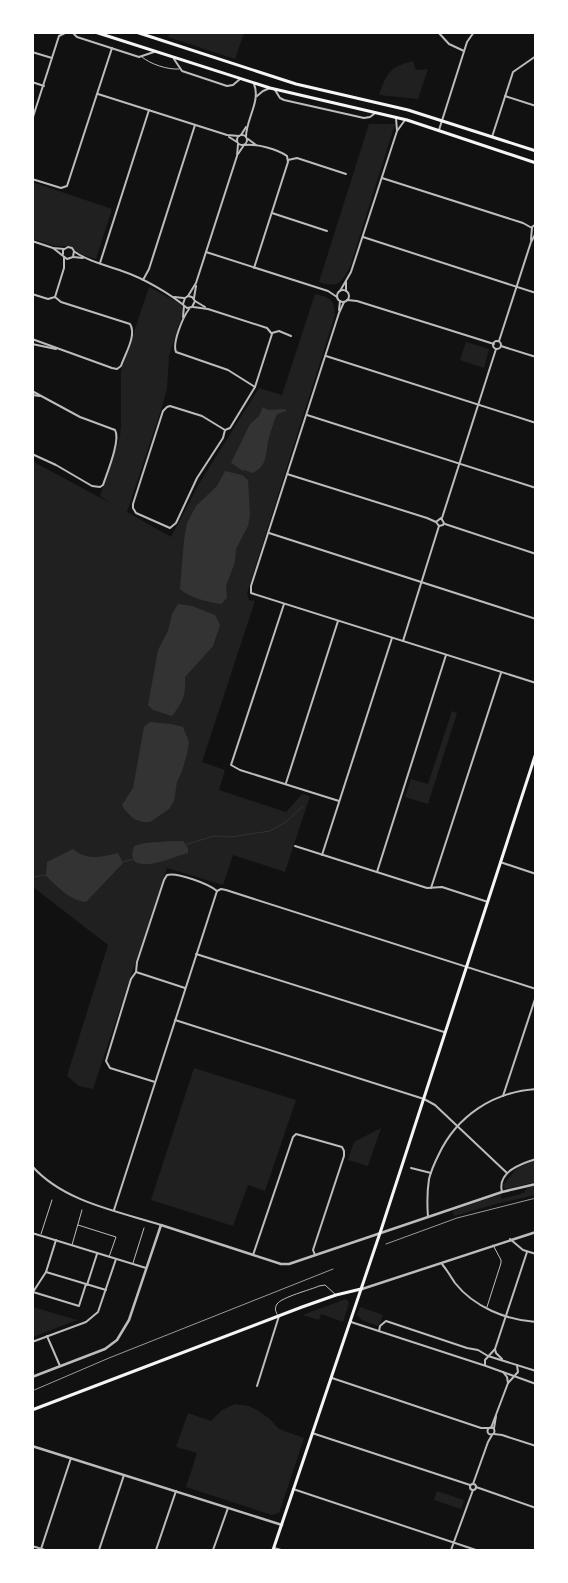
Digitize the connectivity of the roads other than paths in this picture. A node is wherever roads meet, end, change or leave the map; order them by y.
1 (57, 32) edge
2 (72, 32) edge
3 (95, 32) edge
4 (136, 32) edge
5 (438, 32) edge
6 (474, 32) edge
7 (65, 33) edge
8 (105, 34) edge
9 (59, 36) junction
10 (112, 48) junction
11 (464, 51) junction
12 (32, 52) edge
13 (154, 52) junction
14 (536, 56) edge
15 (142, 57) junction
16 (174, 58) junction
17 (52, 59) junction
18 (179, 69) junction
19 (240, 80) junction
20 (32, 82) edge
21 (254, 84) junction
22 (44, 86) junction
23 (270, 88) junction
24 (275, 90) junction
25 (98, 94) junction
26 (505, 96) junction
27 (256, 98) junction
28 (536, 106) edge
29 (149, 110) junction
30 (376, 112) junction
31 (396, 117) junction
32 (32, 120) edge
33 (406, 120) junction
34 (442, 120) junction
35 (248, 124) junction
36 (195, 125) junction
37 (439, 130) junction
38 (397, 131) junction
39 (227, 135) junction
40 (240, 136) junction
41 (492, 137) junction
42 (247, 138) junction
43 (238, 143) junction
44 (245, 145) junction
45 (258, 146) junction
46 (536, 151) edge
47 (237, 156) junction
48 (288, 160) junction
49 (536, 163) edge
50 (346, 174) dead end
51 (382, 178) junction
52 (32, 179) edge
53 (272, 213) junction
54 (534, 225) edge
55 (327, 231) dead end
56 (536, 232) edge
57 (363, 237) junction
58 (32, 241) edge
59 (531, 242) junction
60 (54, 248) junction
61 (65, 248) junction
62 (74, 252) junction
63 (206, 252) junction
64 (64, 256) junction
65 (73, 257) junction
66 (69, 259) junction
67 (86, 259) junction
68 (100, 263) junction
69 (64, 268) junction
70 (254, 268) junction
71 (143, 280) junction
72 (346, 282) junction
73 (196, 283) junction
74 (517, 287) junction
75 (328, 291) junction
76 (340, 291) junction
77 (346, 292) junction
78 (536, 293) edge
79 (32, 294) edge
80 (188, 296) junction
81 (348, 296) junction
82 (55, 297) junction
83 (172, 297) junction
84 (337, 297) junction
85 (185, 298) junction
86 (194, 300) junction
87 (347, 300) junction
88 (340, 301) junction
89 (358, 301) junction
90 (344, 302) junction
91 (184, 305) junction
92 (193, 307) junction
93 (190, 308) junction
94 (208, 308) junction
95 (339, 313) junction
96 (183, 319) junction
97 (272, 333) junction
98 (291, 336) dead end
99 (32, 339) edge
100 (498, 342) junction
101 (32, 344) edge
102 (494, 344) junction
103 (501, 346) junction
104 (496, 349) junction
105 (58, 350) junction
106 (325, 355) junction
107 (536, 357) edge
108 (255, 387) junction
109 (32, 391) edge
110 (32, 395) edge
111 (42, 397) junction
112 (478, 405) junction
113 (306, 415) junction
114 (536, 423) edge
115 (225, 430) junction
116 (32, 454) edge
117 (460, 464) junction
118 (287, 474) junction
119 (536, 488) edge
120 (442, 519) junction
121 (436, 522) junction
122 (444, 524) junction
123 (439, 526) junction
124 (268, 533) junction
125 (536, 554) edge
126 (422, 582) junction
127 (284, 604) junction
128 (536, 618) edge
129 (338, 621) junction
130 (392, 638) junction
131 (403, 642) junction
132 (446, 655) junction
133 (501, 672) junction
134 (536, 683) edge
135 (536, 753) edge
136 (285, 784) junction
137 (339, 801) junction
138 (295, 846) dead end
139 (322, 855) junction
140 (500, 862) junction
141 (377, 872) junction
142 (536, 874) edge
143 (431, 888) junction
144 (217, 891) junction
145 (488, 902) junction
146 (196, 954) junction
147 (467, 966) junction
148 (136, 972) junction
149 (185, 988) junction
150 (536, 989) edge
151 (536, 996) edge
152 (175, 1020) junction
153 (445, 1032) junction
154 (155, 1082) junction
155 (536, 1089) edge
156 (503, 1096) junction
157 (424, 1099) junction
158 (458, 1126) junction
159 (536, 1159) edge
160 (32, 1166) edge
161 (411, 1168) dead end
162 (431, 1173) junction
163 (507, 1173) junction
164 (536, 1184) edge
165 (502, 1192) junction
166 (52, 1200) dead end
167 (82, 1210) dead end
168 (114, 1210) junction
169 (428, 1218) junction
170 (78, 1224) junction
171 (161, 1225) junction
172 (144, 1228) dead end
173 (32, 1232) edge
174 (536, 1232) edge
175 (380, 1234) junction
176 (41, 1235) junction
177 (510, 1239) junction
178 (56, 1240) junction
179 (72, 1245) junction
180 (493, 1245) junction
181 (528, 1252) junction
182 (98, 1253) junction
183 (536, 1254) edge
184 (252, 1255) junction
185 (314, 1255) junction
186 (109, 1257) junction
187 (116, 1259) junction
188 (442, 1263) junction
189 (133, 1264) junction
190 (146, 1268) junction
191 (46, 1272) junction
192 (86, 1285) junction
193 (362, 1289) junction
194 (106, 1290) junction
195 (33, 1292) edge
196 (336, 1295) junction
197 (486, 1309) junction
198 (279, 1316) junction
199 (506, 1316) junction
200 (350, 1322) junction
201 (536, 1322) edge
202 (379, 1331) junction
203 (47, 1336) junction
204 (32, 1342) edge
205 (495, 1349) junction
206 (488, 1356) junction
207 (502, 1360) junction
208 (517, 1365) junction
209 (60, 1366) junction
210 (486, 1366) junction
211 (536, 1371) edge
212 (502, 1372) junction
213 (32, 1376) edge
214 (514, 1376) junction
215 (331, 1378) junction
216 (508, 1383) junction
217 (536, 1384) edge
218 (257, 1386) dead end
219 (32, 1410) edge
220 (496, 1416) junction
221 (489, 1430) junction
222 (494, 1432) junction
223 (312, 1433) junction
224 (488, 1442) junction
225 (32, 1446) edge
226 (536, 1446) edge
227 (71, 1458) junction
228 (124, 1475) junction
229 (473, 1487) junction
230 (293, 1489) junction
231 (176, 1491) junction
232 (228, 1508) junction
233 (536, 1508) edge
234 (282, 1525) junction
235 (454, 1543) junction
236 (32, 1546) edge
237 (41, 1549) junction
238 (273, 1549) edge
239 (45, 1550) edge
240 (98, 1550) edge
241 (156, 1550) edge
242 (213, 1550) edge
243 (281, 1550) edge
244 (451, 1550) edge
245 (476, 1550) edge

1 - 9 street
2 - 10 street
3 - 8 main road
4 - 34 main road
5 - 11 street
6 - 11 street
7 - 9 street
8 - 13 main road
9 - 17 street
10 - 15 street
10 - 25 street
11 - 34 street
12 - 17 street
13 - 15 street
13 - 16 main road
14 - 26 street
15 - 18 lane
16 - 18 street
16 - 19 main road
17 - 22 street
18 - 19 street
19 - 21 main road
20 - 22 street
21 - 23 main road
21 - 27 street
22 - 32 street
23 - 24 main road
23 - 27 street
24 - 30 main road
24 - 30 street
25 - 29 street
25 - 52 street
26 - 28 street
26 - 41 street
27 - 35 street
29 - 36 street
29 - 68 street
30 - 31 main road
31 - 33 main road
31 - 38 street
33 - 37 main road
33 - 38 street
34 - 37 street
34 - 41 main road
35 - 40 street
35 - 42 street
36 - 39 street
36 - 71 street
37 - 49 main road
38 - 51 street
39 - 40 street
39 - 43 street
40 - 42 street
40 - 43 street
41 - 46 main road
42 - 44 street
42 - 45 street
43 - 44 street
43 - 47 street
44 - 45 street
44 - 47 street
45 - 48 street
47 - 63 street
48 - 50 street
48 - 53 street
51 - 54 street
51 - 57 street
53 - 55 street
53 - 70 street
54 - 56 street
54 - 59 street
56 - 59 street
57 - 72 street
57 - 74 street
58 - 60 street
59 - 74 street
60 - 61 street
60 - 64 street
61 - 62 street
61 - 64 street
62 - 65 street
62 - 67 street
63 - 70 street
63 - 73 street
64 - 66 street
64 - 69 street
65 - 66 street
65 - 67 street
66 - 69 street
67 - 68 street
68 - 71 street
69 - 82 street
70 - 75 street
71 - 83 street
72 - 76 street
72 - 77 street
73 - 80 street
73 - 86 street
74 - 78 street
74 - 100 street
75 - 76 street
75 - 84 street
76 - 77 street
76 - 84 street
77 - 81 street
79 - 82 street
80 - 85 street
80 - 86 street
81 - 87 street
81 - 89 street
82 - 105 street
83 - 85 street
83 - 91 street
84 - 88 street
85 - 91 street
86 - 92 street
86 - 94 street
87 - 89 street
87 - 90 street
88 - 90 street
88 - 95 street
89 - 102 street
90 - 95 street
91 - 93 street
91 - 96 street
92 - 93 street
92 - 94 street
93 - 96 street
94 - 97 street
95 - 106 street
96 - 108 street
97 - 98 street
97 - 108 street
99 - 105 street
100 - 102 street
100 - 103 street
101 - 105 street
102 - 104 street
103 - 104 street
103 - 107 street
104 - 112 street
106 - 112 street
106 - 113 street
108 - 115 street
109 - 111 street
110 - 111 street
111 - 116 street
112 - 114 street
112 - 117 street
113 - 117 street
113 - 118 street
115 - 115 street
117 - 119 street
117 - 120 street
118 - 121 street
118 - 124 street
120 - 121 street
120 - 122 street
121 - 123 street
122 - 123 street
122 - 125 street
123 - 126 street
124 - 126 street
124 - 127 street
126 - 128 street
126 - 131 street
127 - 129 street
127 - 136 street
129 - 130 street
129 - 136 street
130 - 131 street
130 - 137 street
131 - 132 street
132 - 133 street
132 - 141 street
133 - 134 street
133 - 143 street
135 - 140 main road
136 - 137 street
137 - 139 street
138 - 139 street
139 - 141 street
140 - 142 street
140 - 145 main road
141 - 143 street
143 - 145 street
144 - 146 street
144 - 147 street
144 - 148 street
145 - 147 main road
146 - 149 street
146 - 153 street
147 - 150 street
147 - 153 main road
148 - 149 street
148 - 154 street
149 - 152 street
151 - 156 street
152 - 154 street
152 - 157 street
153 - 157 main road
154 - 168 street
155 - 156 street
156 - 158 street
157 - 158 street
157 - 175 main road
158 - 162 street
158 - 163 street
159 - 163 street
160 - 168 street
161 - 162 street
162 - 169 street
163 - 165 street
164 - 165 street
165 - 169 street
166 - 176 lane
167 - 170 lane
168 - 171 street
169 - 175 street
170 - 179 lane
170 - 186 lane
171 - 184 street
171 - 190 street
172 - 189 lane
173 - 176 street
174 - 177 street
175 - 185 street
175 - 193 main road
176 - 178 street
177 - 180 street
177 - 181 street
178 - 179 street
178 - 191 street
179 - 182 street
180 - 188 street
180 - 197 lane
181 - 183 street
181 - 199 street
182 - 186 street
182 - 192 street
184 - 185 street
184 - 185 street
186 - 187 street
187 - 189 street
187 - 194 street
188 - 193 street
188 - 197 street
189 - 190 street
190 - 209 street
191 - 192 street
191 - 195 street
192 - 194 street
192 - 195 street
193 - 196 main road
193 - 200 main road
194 - 203 street
196 - 198 main road
196 - 198 lane
197 - 199 street
198 - 218 street
198 - 219 main road
199 - 201 street
199 - 205 street
200 - 202 street
200 - 215 main road
202 - 206 street
202 - 210 street
203 - 204 street
203 - 209 street
205 - 206 street
205 - 207 street
206 - 207 street
206 - 210 street
207 - 208 street
208 - 211 street
208 - 214 street
209 - 213 street
210 - 212 street
212 - 214 street
212 - 216 street
214 - 216 street
214 - 217 street
215 - 221 street
215 - 223 main road
216 - 220 street
220 - 221 street
220 - 222 street
221 - 222 street
221 - 222 street
221 - 224 street
222 - 224 street
222 - 226 street
223 - 229 street
223 - 230 main road
224 - 229 street
225 - 227 street
227 - 228 street
227 - 237 street
228 - 231 street
228 - 240 street
229 - 233 street
229 - 235 street
230 - 234 main road
230 - 235 street
231 - 232 street
231 - 241 street
232 - 234 street
232 - 242 street
234 - 238 main road
235 - 244 street
235 - 245 street
236 - 237 street
237 - 239 street
238 - 243 street

